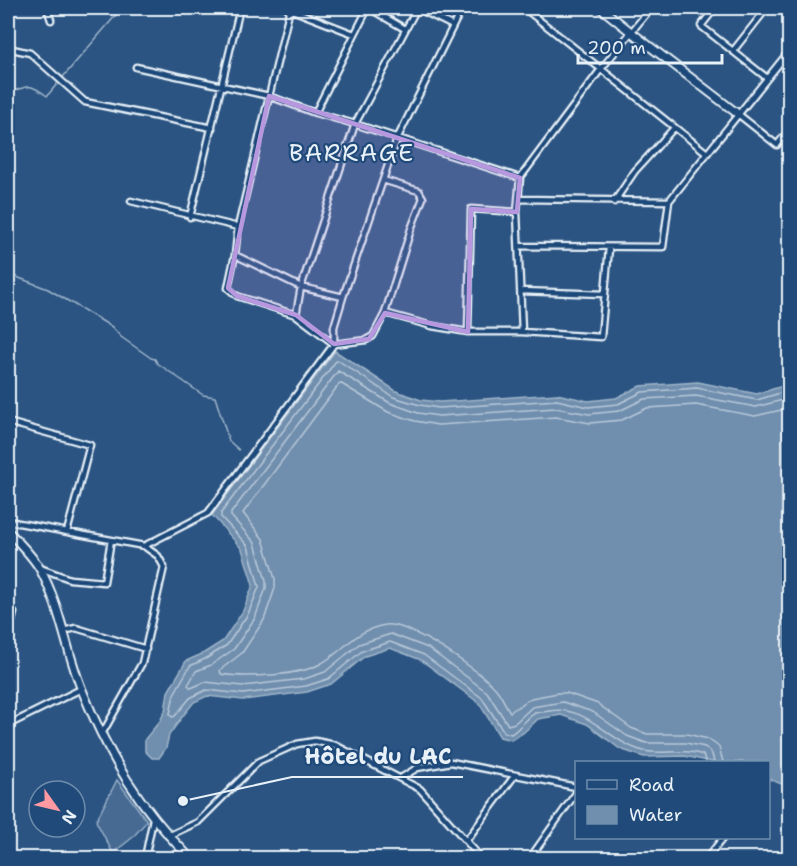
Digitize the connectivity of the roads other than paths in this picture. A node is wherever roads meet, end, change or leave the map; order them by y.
1 (47, 8) edge
2 (240, 8) edge
3 (289, 8) edge
4 (368, 8) edge
5 (417, 8) edge
6 (462, 8) edge
7 (524, 8) edge
8 (601, 8) edge
9 (651, 8) edge
10 (715, 8) edge
11 (767, 8) edge
12 (51, 20) dead end
13 (453, 26) junction
14 (405, 29) junction
15 (631, 32) junction
16 (354, 34) junction
17 (8, 48) edge
18 (789, 50) edge
19 (733, 51) junction
20 (136, 67) dead end
21 (601, 69) junction
22 (767, 78) junction
23 (223, 85) junction
24 (269, 96) junction
25 (315, 114) junction
26 (738, 114) junction
27 (355, 124) junction
28 (212, 128) junction
29 (674, 128) junction
30 (789, 129) edge
31 (397, 139) junction
32 (707, 153) junction
33 (520, 178) junction
34 (383, 180) junction
35 (518, 199) junction
36 (131, 201) dead end
37 (669, 201) junction
38 (614, 202) junction
39 (517, 212) junction
40 (190, 217) junction
41 (238, 227) junction
42 (519, 246) junction
43 (609, 248) junction
44 (235, 255) junction
45 (300, 287) junction
46 (521, 291) junction
47 (604, 294) junction
48 (343, 297) junction
49 (385, 313) junction
50 (296, 315) junction
51 (468, 332) junction
52 (522, 332) junction
53 (334, 344) junction
54 (8, 422) edge
55 (8, 521) edge
56 (8, 531) edge
57 (67, 532) junction
58 (111, 540) junction
59 (144, 546) junction
60 (40, 568) junction
61 (8, 611) edge
62 (63, 632) junction
63 (8, 637) edge
64 (146, 649) junction
65 (81, 689) junction
66 (8, 724) edge
67 (101, 735) junction
68 (515, 775) junction
69 (401, 778) junction
70 (575, 787) edge
71 (575, 794) edge
72 (153, 819) junction
73 (168, 836) junction
74 (721, 839) edge
75 (466, 841) junction
76 (480, 857) edge
77 (145, 858) edge
78 (189, 858) edge
79 (456, 858) edge
80 (530, 858) edge
81 (707, 858) edge

1 - 12 street
2 - 23 street
3 - 16 street
3 - 24 street
4 - 14 street
4 - 16 street
5 - 13 street
5 - 14 street
6 - 13 street
7 - 21 street
8 - 15 main road
9 - 15 street
10 - 19 street
11 - 19 street
13 - 31 street
14 - 27 street
15 - 21 street
15 - 26 main road
16 - 25 street
17 - 28 street
18 - 22 street
19 - 22 street
20 - 23 street
21 - 29 street
21 - 33 street
22 - 26 street
23 - 24 street
23 - 28 street
24 - 25 street
24 - 41 street
25 - 27 street
26 - 30 street
26 - 32 street
27 - 31 street
27 - 45 street
28 - 40 street
29 - 32 street
29 - 38 street
31 - 33 street
31 - 34 street
32 - 37 street
33 - 35 street
34 - 48 street
34 - 49 street
35 - 38 street
35 - 39 street
36 - 40 street
37 - 38 street
37 - 43 street
39 - 42 street
39 - 51 street
40 - 41 street
41 - 44 street
42 - 43 street
42 - 46 street
43 - 47 street
44 - 45 street
44 - 50 street
45 - 48 street
45 - 50 street
46 - 47 street
46 - 52 street
47 - 52 street
48 - 53 street
49 - 51 street
49 - 53 street
50 - 53 street
51 - 52 street
53 - 59 street
54 - 57 street
55 - 57 street
56 - 60 main road
57 - 58 street
58 - 59 street
58 - 60 street
59 - 64 street
60 - 62 main road
61 - 63 street
62 - 64 street
62 - 65 main road
64 - 67 street
65 - 66 street
65 - 67 main road
67 - 72 main road
68 - 69 street
68 - 70 street
68 - 75 street
69 - 73 street
69 - 75 street
71 - 80 street
72 - 73 main road
72 - 77 street
73 - 78 main road
74 - 81 street
75 - 76 street
76 - 79 street

